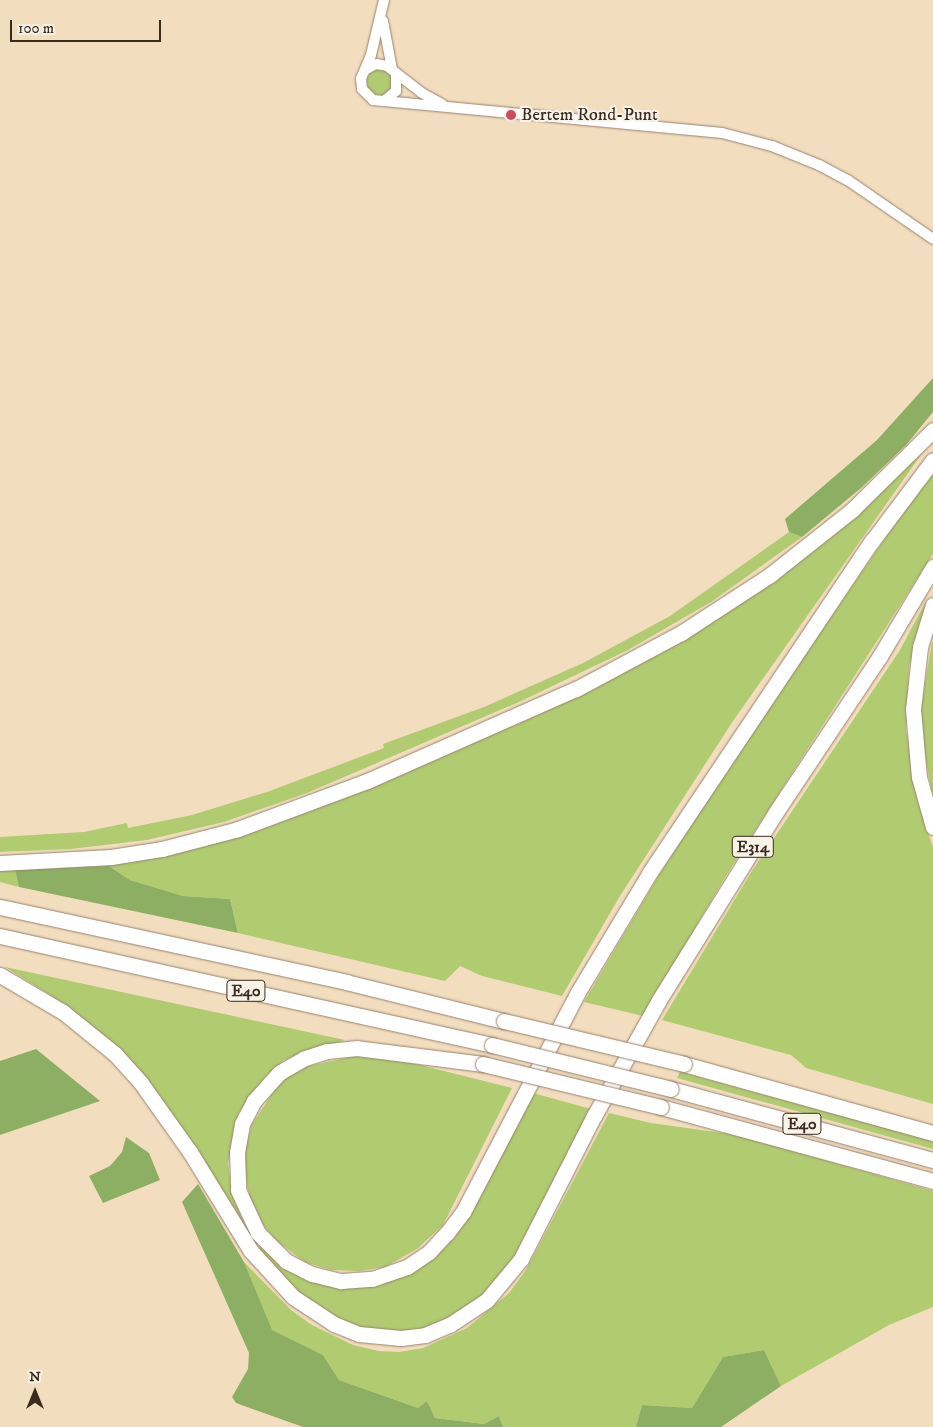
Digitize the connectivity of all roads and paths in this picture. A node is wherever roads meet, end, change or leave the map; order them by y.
1 (384, 4) edge
2 (366, 70) junction
3 (394, 72) junction
4 (384, 101) junction
5 (447, 106) junction
6 (933, 239) edge
7 (933, 430) edge
8 (933, 460) edge
9 (933, 567) edge
10 (933, 605) edge
11 (933, 827) edge
12 (0, 863) edge
13 (0, 906) edge
14 (0, 936) edge
15 (0, 975) edge
16 (933, 1133) edge
17 (933, 1160) edge
18 (933, 1181) edge

1 - 2 street
1 - 3 street
2 - 3 street
2 - 4 street
3 - 4 street
3 - 5 street
4 - 5 street
5 - 6 street
7 - 12 highway
8 - 18 highway, bridge
9 - 15 highway, E314
10 - 11 highway
13 - 16 highway, E40, bridge
14 - 17 highway, E40, bridge

